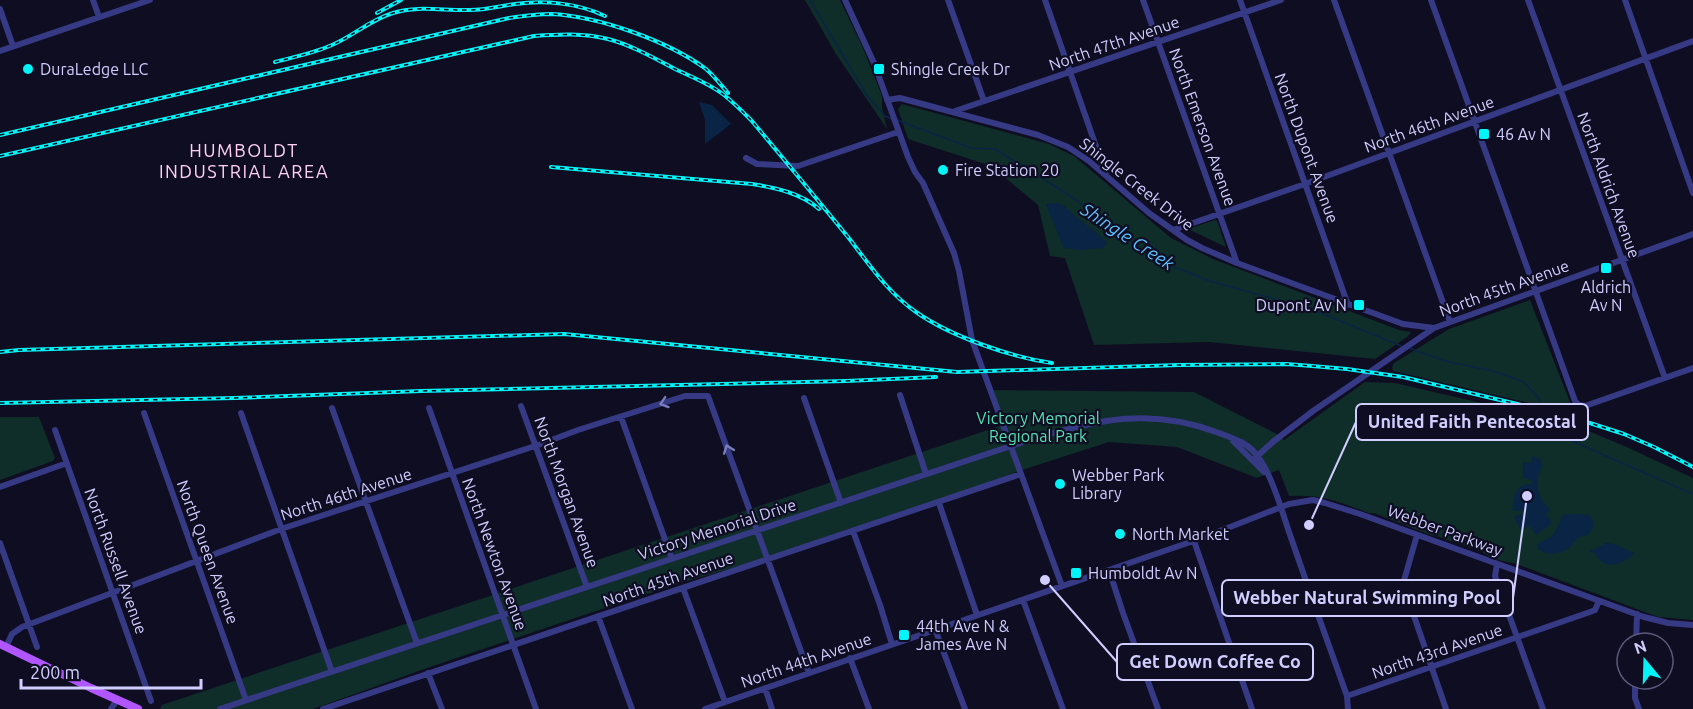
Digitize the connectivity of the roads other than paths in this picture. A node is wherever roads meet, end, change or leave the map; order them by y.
1 (93, 0) edge
2 (150, 0) edge
3 (845, 0) edge
4 (948, 0) edge
5 (1045, 0) edge
6 (1143, 0) edge
7 (1239, 0) edge
8 (1281, 0) edge
9 (1334, 0) edge
10 (1431, 0) edge
11 (1528, 0) edge
12 (1625, 0) edge
13 (0, 9) edge
14 (1244, 13) junction
15 (99, 17) junction
16 (1693, 41) edge
17 (1158, 43) junction
18 (14, 46) junction
19 (0, 51) edge
20 (1646, 59) junction
21 (1071, 72) junction
22 (1561, 90) junction
23 (887, 100) junction
24 (984, 101) junction
25 (955, 112) junction
26 (1474, 121) junction
27 (897, 130) junction
28 (1390, 153) junction
29 (746, 158) dead end
30 (1106, 175) junction
31 (1305, 184) junction
32 (1693, 193) edge
33 (1220, 214) junction
34 (1173, 230) junction
35 (1693, 234) edge
36 (1621, 260) junction
37 (1237, 263) junction
38 (1536, 291) junction
39 (1348, 305) junction
40 (1450, 322) junction
41 (1434, 328) junction
42 (1693, 368) edge
43 (1665, 378) junction
44 (900, 395) dead end
45 (804, 398) dead end
46 (521, 406) dead end
47 (332, 408) dead end
48 (429, 408) dead end
49 (144, 413) dead end
50 (241, 413) dead end
51 (621, 417) junction
52 (55, 430) dead end
53 (536, 446) junction
54 (1011, 446) junction
55 (1255, 458) junction
56 (67, 463) junction
57 (451, 473) junction
58 (926, 474) junction
59 (1022, 474) junction
60 (0, 487) edge
61 (367, 501) junction
62 (1325, 502) joint
63 (841, 503) junction
64 (939, 503) junction
65 (1280, 507) junction
66 (281, 530) junction
67 (757, 531) junction
68 (853, 531) junction
69 (1417, 535) junction
70 (1194, 541) junction
71 (0, 543) edge
72 (672, 559) junction
73 (768, 559) junction
74 (198, 561) junction
75 (1497, 564) junction
76 (1109, 570) junction
77 (1062, 586) junction
78 (587, 587) junction
79 (683, 588) junction
80 (113, 593) junction
81 (1023, 600) junction
82 (1599, 601) junction
83 (1637, 614) junction
84 (502, 615) junction
85 (977, 615) junction
86 (598, 616) junction
87 (30, 625) junction
88 (1693, 625) edge
89 (935, 629) junction
90 (1636, 631) edge
91 (1517, 638) junction
92 (417, 643) junction
93 (892, 644) junction
94 (3, 645) edge
95 (513, 645) junction
96 (38, 646) dead end
97 (850, 658) junction
98 (1431, 668) junction
99 (332, 672) junction
100 (428, 673) junction
101 (809, 673) junction
102 (765, 688) junction
103 (1635, 691) edge
104 (1347, 696) junction
105 (117, 700) junction
106 (246, 700) junction
107 (150, 701) dead end
108 (343, 701) junction
109 (724, 702) junction
110 (111, 709) edge
111 (138, 709) edge
112 (220, 709) edge
113 (323, 709) edge
114 (346, 709) edge
115 (442, 709) edge
116 (536, 709) edge
117 (632, 709) edge
118 (705, 709) edge
119 (772, 709) edge
120 (869, 709) edge
121 (965, 709) edge
122 (1063, 709) edge
123 (1158, 709) edge
124 (1252, 709) edge
125 (1348, 709) edge
126 (1446, 709) edge
127 (1543, 709) edge
128 (1639, 709) edge

1 - 15 street
2 - 15 street
3 - 23 street
4 - 24 street
5 - 21 street
6 - 17 street, North Emerson Avenue
7 - 14 street, North Dupont Avenue
8 - 14 street, North 47th Avenue
9 - 28 street
10 - 26 street
11 - 22 street, North Aldrich Avenue
12 - 20 street
13 - 18 street
14 - 17 street, North 47th Avenue
14 - 31 street, North Dupont Avenue
15 - 18 street
16 - 20 street, North 46th Avenue
17 - 21 street, North 47th Avenue
17 - 33 street, North Emerson Avenue
18 - 19 street
20 - 22 street, North 46th Avenue
20 - 32 street
21 - 24 street, North 47th Avenue
21 - 30 street
22 - 26 street, North 46th Avenue
22 - 36 street, North Aldrich Avenue
23 - 25 street, Shingle Creek Drive
23 - 27 street
24 - 25 street, North 47th Avenue
25 - 30 street, Shingle Creek Drive
26 - 28 street, North 46th Avenue
26 - 38 street
27 - 29 street
27 - 54 street
28 - 31 street, North 46th Avenue
28 - 40 street
30 - 34 street, Shingle Creek Drive
31 - 33 street, North 46th Avenue
31 - 39 street, North Dupont Avenue
33 - 34 street, North 46th Avenue
33 - 37 street, North Emerson Avenue
34 - 37 street, Shingle Creek Drive
35 - 36 street, North 45th Avenue
36 - 38 street, North 45th Avenue
36 - 43 street, North Aldrich Avenue
37 - 39 street, Shingle Creek Drive
38 - 40 street, North 45th Avenue
38 - 43 street
39 - 41 street, Shingle Creek Drive
40 - 41 street, North 45th Avenue
41 - 55 street, North 45th Avenue
42 - 43 street
44 - 58 street
45 - 63 street
46 - 53 street, North Morgan Avenue
47 - 61 street
48 - 57 street, North Newton Avenue
49 - 74 street, North Queen Avenue
50 - 66 street
51 - 53 street, North 46th Avenue
67 -> 51 street, North 46th Avenue
51 - 72 street
52 - 56 street, North Russell Avenue
53 - 57 street, North 46th Avenue
53 - 78 street, North Morgan Avenue
54 - 55 street, Victory Memorial Drive
54 - 58 street, Victory Memorial Drive
54 - 59 street
55 - 65 street, Victory Memorial Drive
56 - 60 street
56 - 80 street, North Russell Avenue
57 - 61 street, North 46th Avenue
57 - 84 street, North Newton Avenue
58 - 63 street, Victory Memorial Drive
59 - 64 street, North 45th Avenue
59 - 77 street
61 - 66 street, North 46th Avenue
61 - 92 street
62 - 65 street, North 44th Avenue
62 - 69 street, Webber Parkway
63 - 67 street, Victory Memorial Drive
64 - 68 street, North 45th Avenue
64 - 85 street
65 - 70 street, North 44th Avenue
65 - 104 street
66 - 74 street, North 46th Avenue
66 - 99 street
67 - 72 street, Victory Memorial Drive
67 - 73 street
68 - 73 street, North 45th Avenue
68 - 93 street
69 - 75 street, Webber Parkway
69 - 98 street
70 - 76 street, North 44th Avenue
70 - 124 street
71 - 87 street
72 - 78 street, Victory Memorial Drive
73 - 79 street, North 45th Avenue
73 - 101 street
74 - 80 street, North 46th Avenue
74 - 106 street, North Queen Avenue
75 - 82 street, Webber Parkway
75 - 91 street
76 - 77 street, North 44th Avenue
76 - 123 street
77 - 81 street, North 44th Avenue
78 - 84 street, Victory Memorial Drive
79 - 86 street, North 45th Avenue
79 - 109 street
80 - 87 street, North 46th Avenue
80 - 107 street, North Russell Avenue
81 - 85 street, North 44th Avenue
81 - 122 street
82 - 83 street, Webber Parkway
82 - 91 street, North 43rd Avenue
83 - 88 street, Webber Parkway
83 - 90 street
84 - 92 street, Victory Memorial Drive
84 - 95 street, North Newton Avenue
85 - 89 street, North 44th Avenue
86 - 95 street, North 45th Avenue
86 - 117 street
87 - 94 street, North 46th Avenue
87 - 96 street
89 - 93 street, North 44th Avenue
89 - 121 street
91 - 98 street, North 43rd Avenue
91 - 127 street
92 - 99 street, Victory Memorial Drive
93 - 97 street, North 44th Avenue
94 - 105 main road
95 - 100 street, North 45th Avenue
95 - 116 street, North Newton Avenue
97 - 101 street, North 44th Avenue
97 - 120 street
98 - 104 street, North 43rd Avenue
98 - 126 street
99 - 106 street, Victory Memorial Drive
100 - 108 street, North 45th Avenue
100 - 115 street
101 - 102 street, North 44th Avenue
102 - 109 street, North 44th Avenue
102 - 119 street
103 - 128 street
104 - 125 street
105 - 110 street
105 - 111 main road
106 - 112 street, Victory Memorial Drive
108 - 113 street, North 45th Avenue
108 - 114 street
109 - 118 street, North 44th Avenue

